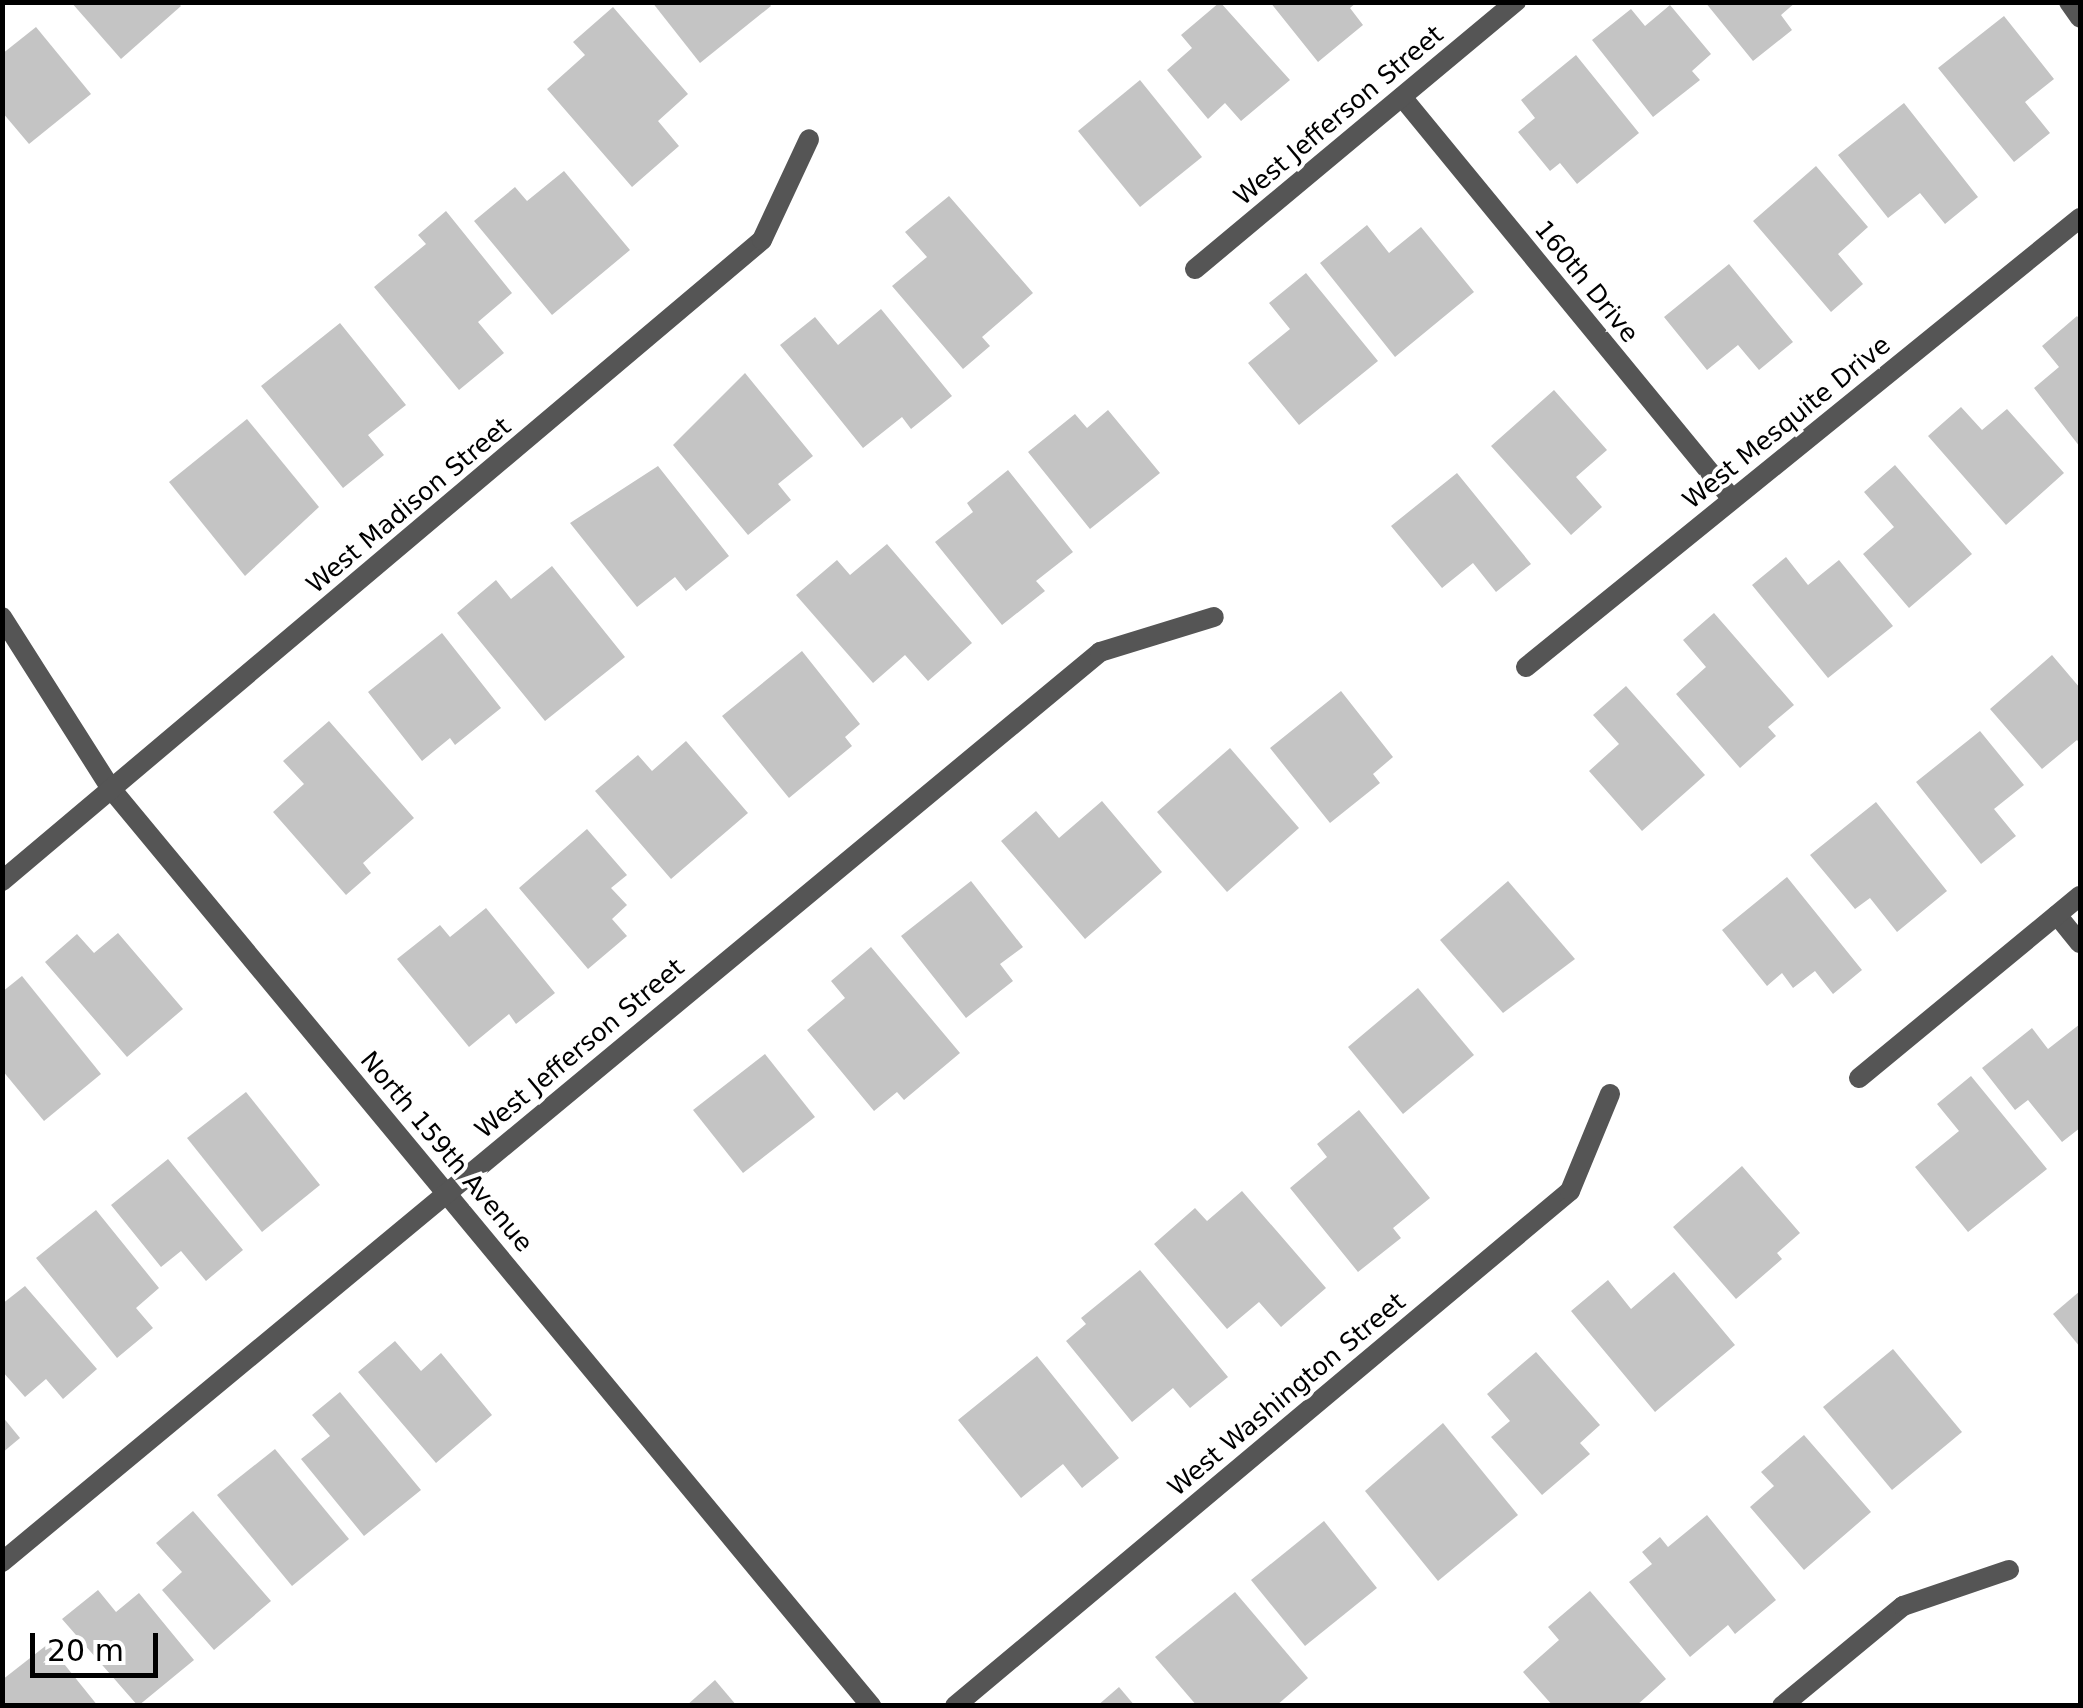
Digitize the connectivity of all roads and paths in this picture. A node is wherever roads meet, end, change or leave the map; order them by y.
1 (1516, 2) edge
2 (2069, 2) edge
3 (2080, 18) edge
4 (1402, 96) junction
5 (808, 139) dead end
6 (2080, 218) edge
7 (1195, 269) dead end
8 (1732, 499) junction
9 (2, 617) edge
10 (1214, 617) dead end
11 (1526, 667) dead end
12 (112, 790) junction
13 (2, 881) edge
14 (2080, 896) edge
15 (2057, 915) junction
16 (2080, 943) edge
17 (1859, 1078) dead end
18 (1610, 1094) dead end
19 (447, 1191) junction
20 (2, 1562) edge
21 (2009, 1570) dead end
22 (870, 1706) edge
23 (955, 1706) edge
24 (1782, 1706) edge

1 - 4 street, West Jefferson Street
2 - 3 street
4 - 7 street, West Jefferson Street
4 - 8 street, 160th Drive
5 - 12 street, West Madison Street
6 - 8 street, West Mesquite Drive
8 - 11 street, West Mesquite Drive
9 - 12 street, North 159th Avenue
10 - 19 street, West Jefferson Street
12 - 13 street, West Madison Street
12 - 19 street, North 159th Avenue
14 - 15 street
15 - 16 street
15 - 17 street
18 - 23 street, West Washington Street
19 - 20 street, West Jefferson Street
19 - 22 street, North 159th Avenue
21 - 24 street

